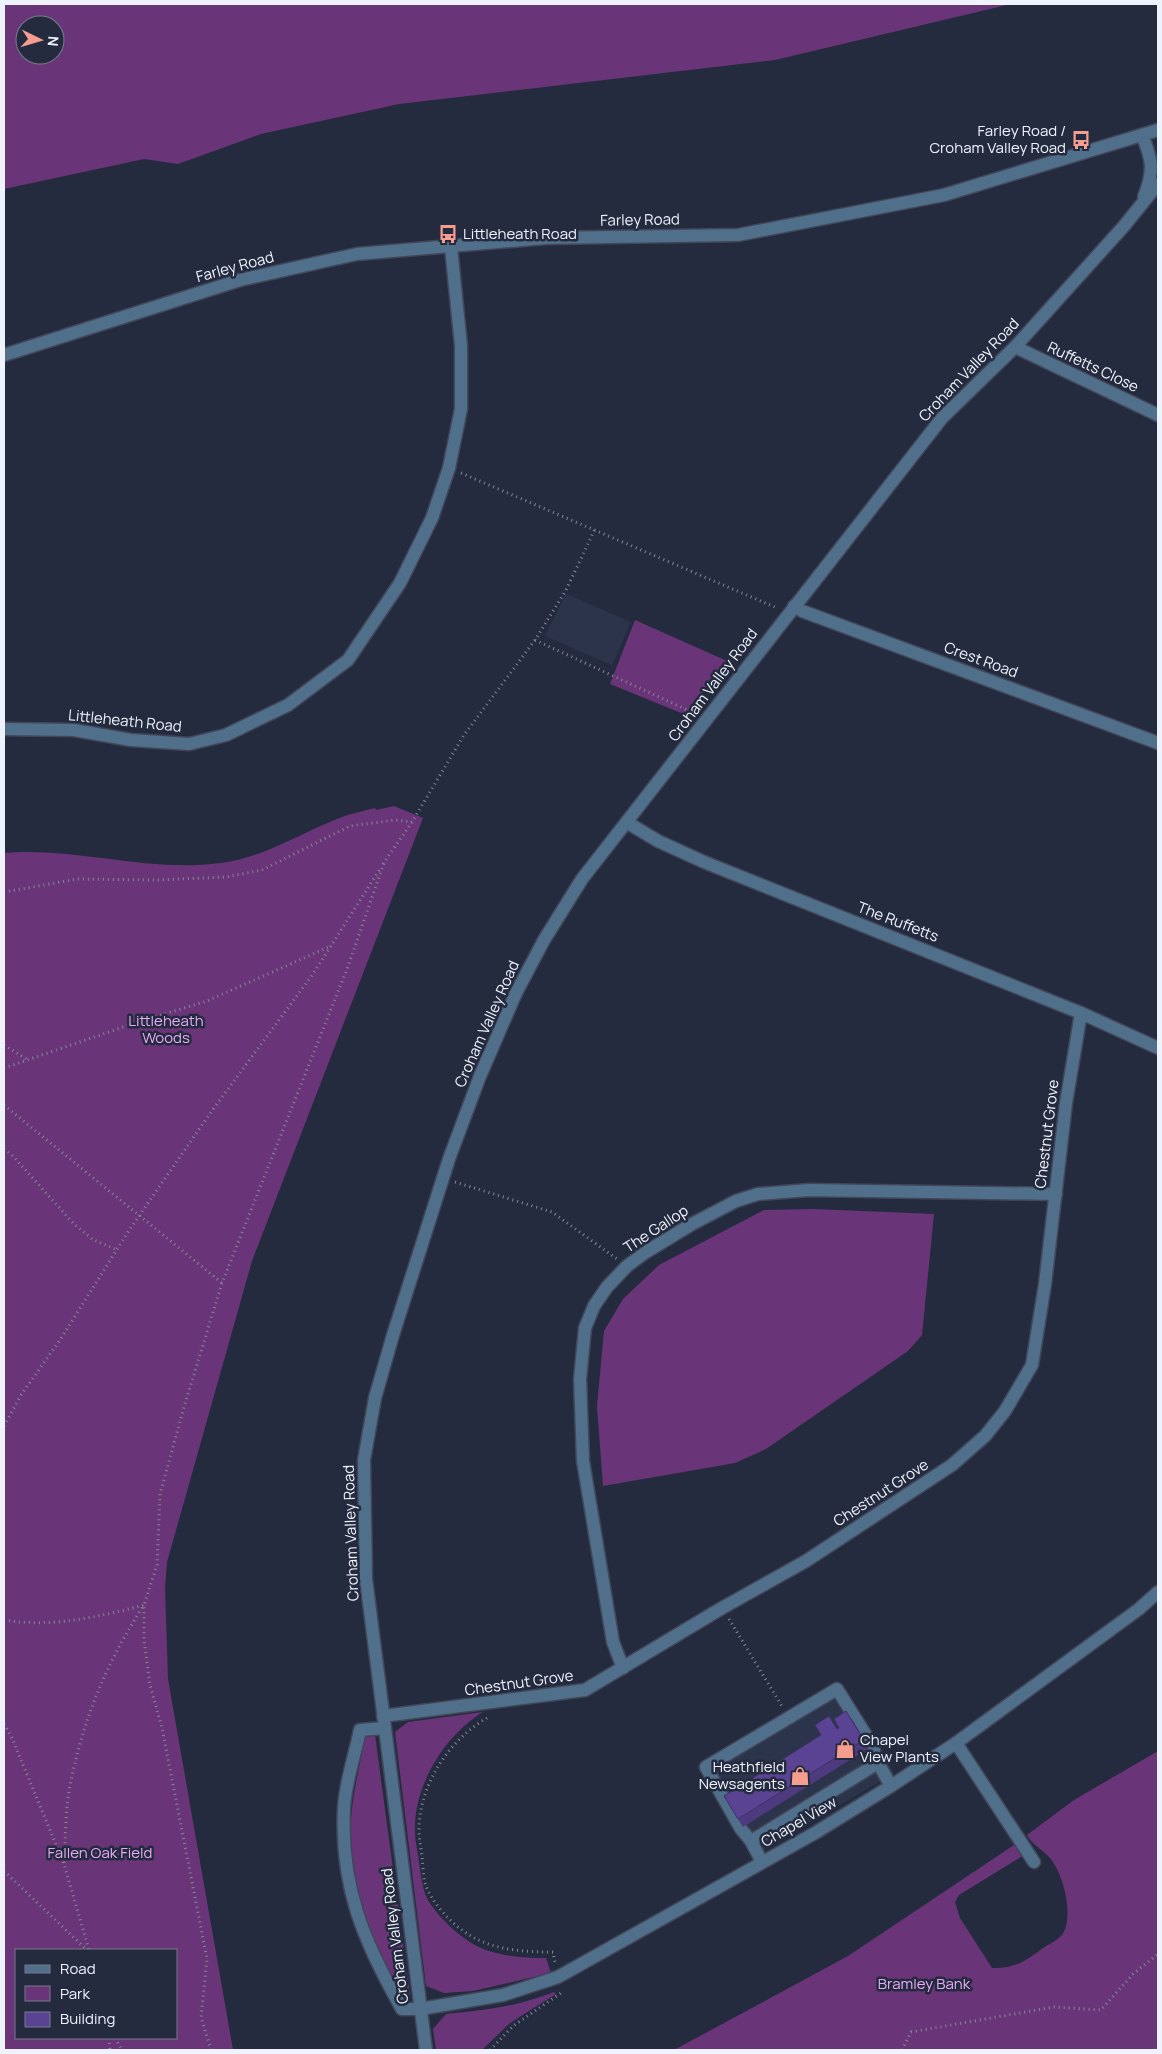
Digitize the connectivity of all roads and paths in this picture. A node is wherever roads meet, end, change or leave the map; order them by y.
1 (1158, 130) edge
2 (1142, 135) junction
3 (1158, 184) edge
4 (1140, 206) junction
5 (451, 247) junction
6 (1015, 347) junction
7 (4, 355) edge
8 (1158, 415) edge
9 (449, 468) junction
10 (594, 529) junction
11 (794, 606) junction
12 (777, 608) dead end
13 (535, 640) junction
14 (708, 719) junction
15 (4, 729) edge
16 (1158, 743) edge
17 (412, 822) junction
18 (628, 822) junction
19 (384, 863) junction
20 (4, 892) edge
21 (331, 946) junction
22 (1081, 1013) junction
23 (4, 1045) edge
24 (1158, 1048) edge
25 (28, 1060) junction
26 (4, 1068) edge
27 (4, 1104) edge
28 (4, 1149) edge
29 (443, 1178) junction
30 (1056, 1194) junction
31 (139, 1216) junction
32 (117, 1250) junction
33 (628, 1266) junction
34 (222, 1283) junction
35 (4, 1426) edge
36 (1158, 1592) edge
37 (144, 1606) junction
38 (722, 1608) junction
39 (4, 1620) edge
40 (623, 1668) junction
41 (492, 1703) junction
42 (789, 1717) junction
43 (384, 1722) junction
44 (4, 1724) edge
45 (956, 1743) junction
46 (878, 1763) junction
47 (891, 1786) junction
48 (751, 1841) junction
49 (762, 1862) junction
50 (1034, 1862) dead end
51 (64, 1864) junction
52 (4, 1871) edge
53 (87, 1949) edge
54 (88, 1949) edge
55 (1158, 1954) edge
56 (558, 1977) junction
57 (420, 2009) junction
58 (211, 2050) edge
59 (426, 2050) edge
60 (490, 2050) edge
61 (902, 2050) edge

1 - 2 street, Farley Road
2 - 4 street, Croham Valley Road
2 - 5 street, Farley Road
3 - 4 street, Croham Valley Road
4 - 6 street, Croham Valley Road
5 - 7 street, Farley Road
5 - 9 street, Littleheath Road
6 - 8 street, Ruffetts Close
6 - 11 street, Croham Valley Road
9 - 10 path
9 - 15 street, Littleheath Road
10 - 12 path
10 - 13 path
11 - 14 street, Croham Valley Road
11 - 16 street, Crest Road
13 - 14 path
13 - 17 path
14 - 18 street, Croham Valley Road
17 - 19 path
17 - 20 path
18 - 22 street, The Ruffetts
18 - 29 street, Croham Valley Road
19 - 21 path
19 - 34 path
21 - 25 path
21 - 31 path
22 - 24 street, The Ruffetts
22 - 30 street, Chestnut Grove
23 - 25 path
25 - 26 path
27 - 31 path
28 - 32 path
29 - 33 path
29 - 43 street, Croham Valley Road
30 - 33 street, The Gallop
30 - 38 street, Chestnut Grove
31 - 32 path
31 - 34 path
32 - 35 path
33 - 40 street, The Gallop
34 - 37 path
36 - 45 street, Chapel View
37 - 39 path
37 - 51 path
37 - 58 path
38 - 40 street, Chestnut Grove
38 - 42 path
40 - 41 street, Chestnut Grove
41 - 43 street, Chestnut Grove
41 - 56 path
42 - 46 street
42 - 48 street
43 - 57 street, Croham Valley Road
43 - 57 street, Chestnut Grove
44 - 51 path
45 - 47 street, Chapel View
45 - 50 street
46 - 47 street
46 - 48 street
47 - 49 street, Chapel View
48 - 49 street
49 - 56 street, Chapel View
51 - 54 path
52 - 53 path
55 - 61 path
56 - 57 street, Chapel View
56 - 60 path
57 - 59 street, Croham Valley Road

